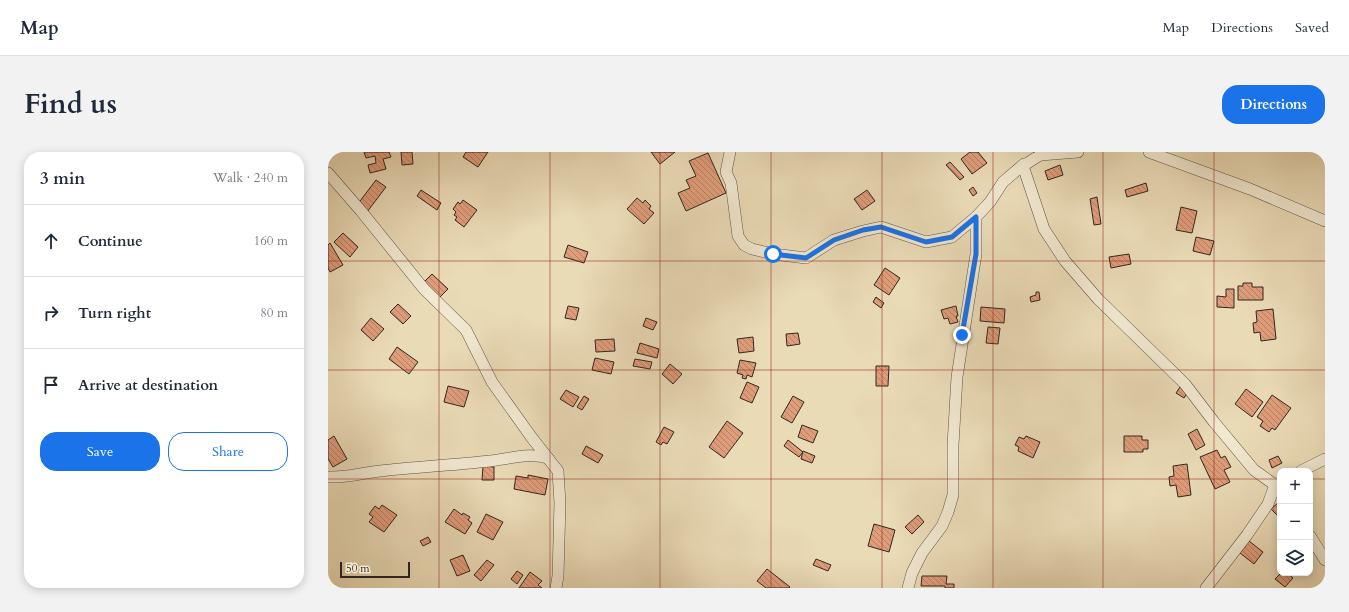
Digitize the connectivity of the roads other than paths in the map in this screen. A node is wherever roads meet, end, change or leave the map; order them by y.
1 (730, 152) edge
2 (1078, 152) edge
3 (1149, 152) edge
4 (1040, 153) edge
5 (1023, 166) junction
6 (328, 173) edge
7 (976, 217) junction
8 (1325, 221) edge
9 (548, 458) junction
10 (1325, 459) edge
11 (1307, 468) edge
12 (328, 478) edge
13 (1277, 486) edge
14 (1277, 489) edge
15 (1312, 540) edge
16 (1325, 560) edge
17 (556, 588) edge
18 (908, 588) edge
19 (1206, 588) edge

1 - 7 street
2 - 4 street
3 - 8 street
4 - 5 street
5 - 7 street
5 - 13 street
6 - 9 street
7 - 18 street
9 - 12 street
9 - 17 street
10 - 11 street
14 - 19 street
15 - 16 street

